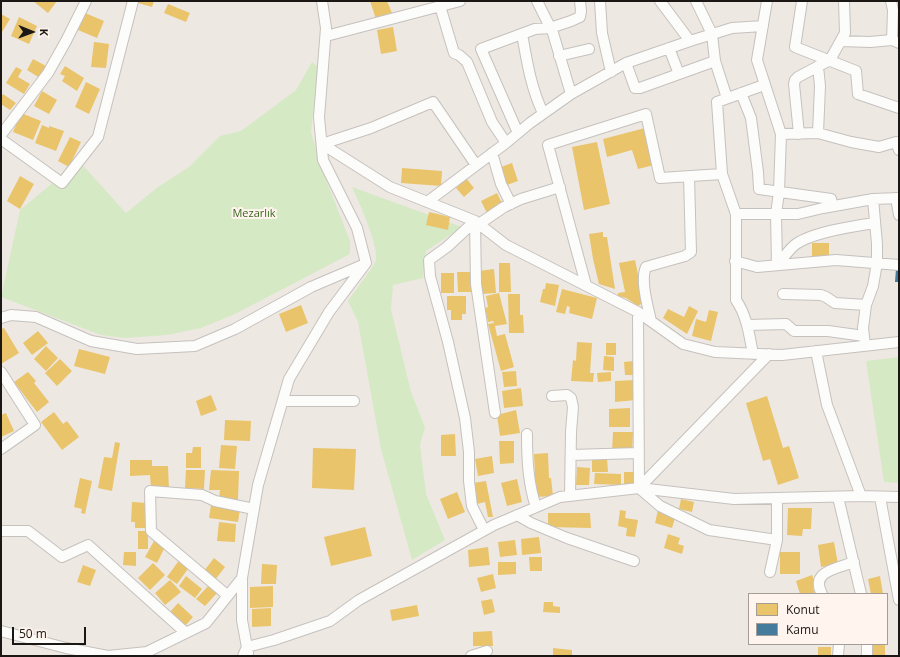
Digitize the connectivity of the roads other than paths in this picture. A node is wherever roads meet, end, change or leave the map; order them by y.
1 (86, 1) edge
2 (133, 1) edge
3 (322, 1) edge
4 (460, 1) edge
5 (537, 1) edge
6 (580, 1) edge
7 (600, 1) edge
8 (660, 1) edge
9 (696, 1) edge
10 (767, 1) edge
11 (802, 1) edge
12 (844, 1) edge
13 (891, 1) edge
14 (440, 6) junction
15 (763, 26) junction
16 (550, 28) junction
17 (522, 34) junction
18 (712, 34) junction
19 (326, 36) junction
20 (690, 41) junction
21 (841, 41) junction
22 (895, 42) edge
23 (669, 48) junction
24 (589, 49) dead end
25 (559, 56) junction
26 (830, 60) junction
27 (715, 61) junction
28 (626, 63) junction
29 (818, 66) junction
30 (611, 72) junction
31 (679, 74) junction
32 (764, 85) junction
33 (741, 93) junction
34 (571, 94) junction
35 (727, 98) junction
36 (898, 105) edge
37 (544, 113) junction
38 (518, 133) junction
39 (781, 134) junction
40 (799, 134) junction
41 (818, 134) junction
42 (1, 135) edge
43 (1, 139) edge
44 (506, 143) junction
45 (322, 144) junction
46 (899, 150) edge
47 (492, 153) junction
48 (476, 166) junction
49 (722, 174) junction
50 (689, 176) junction
51 (560, 187) junction
52 (779, 192) junction
53 (898, 198) edge
54 (873, 199) junction
55 (427, 202) junction
56 (511, 204) junction
57 (833, 206) junction
58 (736, 214) junction
59 (776, 214) junction
60 (899, 215) edge
61 (477, 223) junction
62 (875, 224) junction
63 (735, 261) junction
64 (366, 263) junction
65 (877, 263) junction
66 (777, 265) junction
67 (899, 265) edge
68 (586, 285) junction
69 (783, 294) dead end
70 (866, 305) junction
71 (638, 312) junction
72 (1, 318) edge
73 (651, 321) junction
74 (747, 325) junction
75 (864, 340) junction
76 (899, 342) edge
77 (816, 351) junction
78 (753, 354) junction
79 (769, 354) junction
80 (1, 372) edge
81 (552, 396) dead end
82 (283, 401) junction
83 (354, 401) dead end
84 (495, 412) dead end
85 (527, 434) dead end
86 (1, 448) edge
87 (639, 453) junction
88 (571, 454) junction
89 (639, 488) junction
90 (570, 496) junction
91 (861, 496) junction
92 (838, 497) junction
93 (880, 497) junction
94 (899, 497) edge
95 (777, 498) junction
96 (536, 507) junction
97 (254, 509) junction
98 (517, 515) junction
99 (484, 530) junction
100 (1, 531) edge
101 (777, 540) junction
102 (634, 561) dead end
103 (854, 562) junction
104 (770, 572) dead end
105 (242, 578) junction
106 (821, 593) edge
107 (861, 593) edge
108 (227, 596) junction
109 (899, 600) edge
110 (1, 631) edge
111 (186, 633) junction
112 (839, 645) edge
113 (867, 645) edge
114 (487, 651) dead end
115 (246, 653) edge
116 (471, 656) edge
117 (838, 656) edge
118 (867, 656) edge

1 - 42 street
2 - 43 street
3 - 19 street
4 - 14 street
5 - 16 street
6 - 16 street
7 - 30 street
8 - 20 street
9 - 18 street
10 - 15 street
11 - 26 street
12 - 21 street
13 - 22 street
14 - 19 street
14 - 44 street
15 - 18 street
15 - 32 street
16 - 17 street
16 - 25 street
17 - 37 street
17 - 38 street
18 - 20 street
18 - 27 street
19 - 45 street
20 - 23 street
21 - 22 street
21 - 26 street
23 - 28 street
23 - 31 street
24 - 25 street
25 - 34 street
26 - 29 street
26 - 36 street
27 - 31 street
27 - 35 street
28 - 30 street
28 - 31 street
29 - 40 street
29 - 41 street
30 - 34 street
32 - 33 street
32 - 39 street
33 - 35 street
33 - 52 street
34 - 37 street
35 - 49 street
37 - 38 street
38 - 44 street
39 - 40 street
39 - 52 street
40 - 41 street
41 - 46 street
44 - 47 street
45 - 48 street
45 - 55 street
45 - 64 street
47 - 48 street
47 - 56 street
48 - 55 street
49 - 50 street
49 - 58 street
50 - 51 street
50 - 73 street
51 - 56 street
51 - 68 street
52 - 57 street
52 - 59 street
53 - 54 street
53 - 60 street
54 - 57 street
54 - 62 street
55 - 61 street
56 - 61 street
57 - 59 street
58 - 59 street
58 - 63 street
59 - 66 street
61 - 68 street
61 - 84 street
61 - 99 street
62 - 65 street
62 - 66 street
63 - 66 street
63 - 74 street
64 - 72 street
64 - 82 street
65 - 66 street
65 - 67 street
65 - 70 street
68 - 71 street
69 - 70 street
70 - 75 street
71 - 73 street
71 - 87 street
73 - 78 street
74 - 75 street
74 - 78 street
75 - 76 street
75 - 77 street
77 - 79 street
77 - 91 street
78 - 79 street
79 - 89 street
80 - 86 street
81 - 88 street
82 - 83 street
82 - 97 street
85 - 96 street
87 - 88 street
87 - 89 street
88 - 90 street
89 - 90 street
89 - 95 street
89 - 101 street
90 - 96 street
91 - 92 street
91 - 93 street
92 - 95 street
92 - 103 street
93 - 94 street
93 - 109 street
95 - 101 street
96 - 98 street
97 - 105 street
97 - 108 street
98 - 99 street
98 - 102 street
99 - 115 street
100 - 111 street
101 - 104 street
103 - 106 street
103 - 107 street
105 - 108 street
105 - 115 street
108 - 111 street
110 - 111 street
112 - 117 street
113 - 118 street
114 - 116 street

